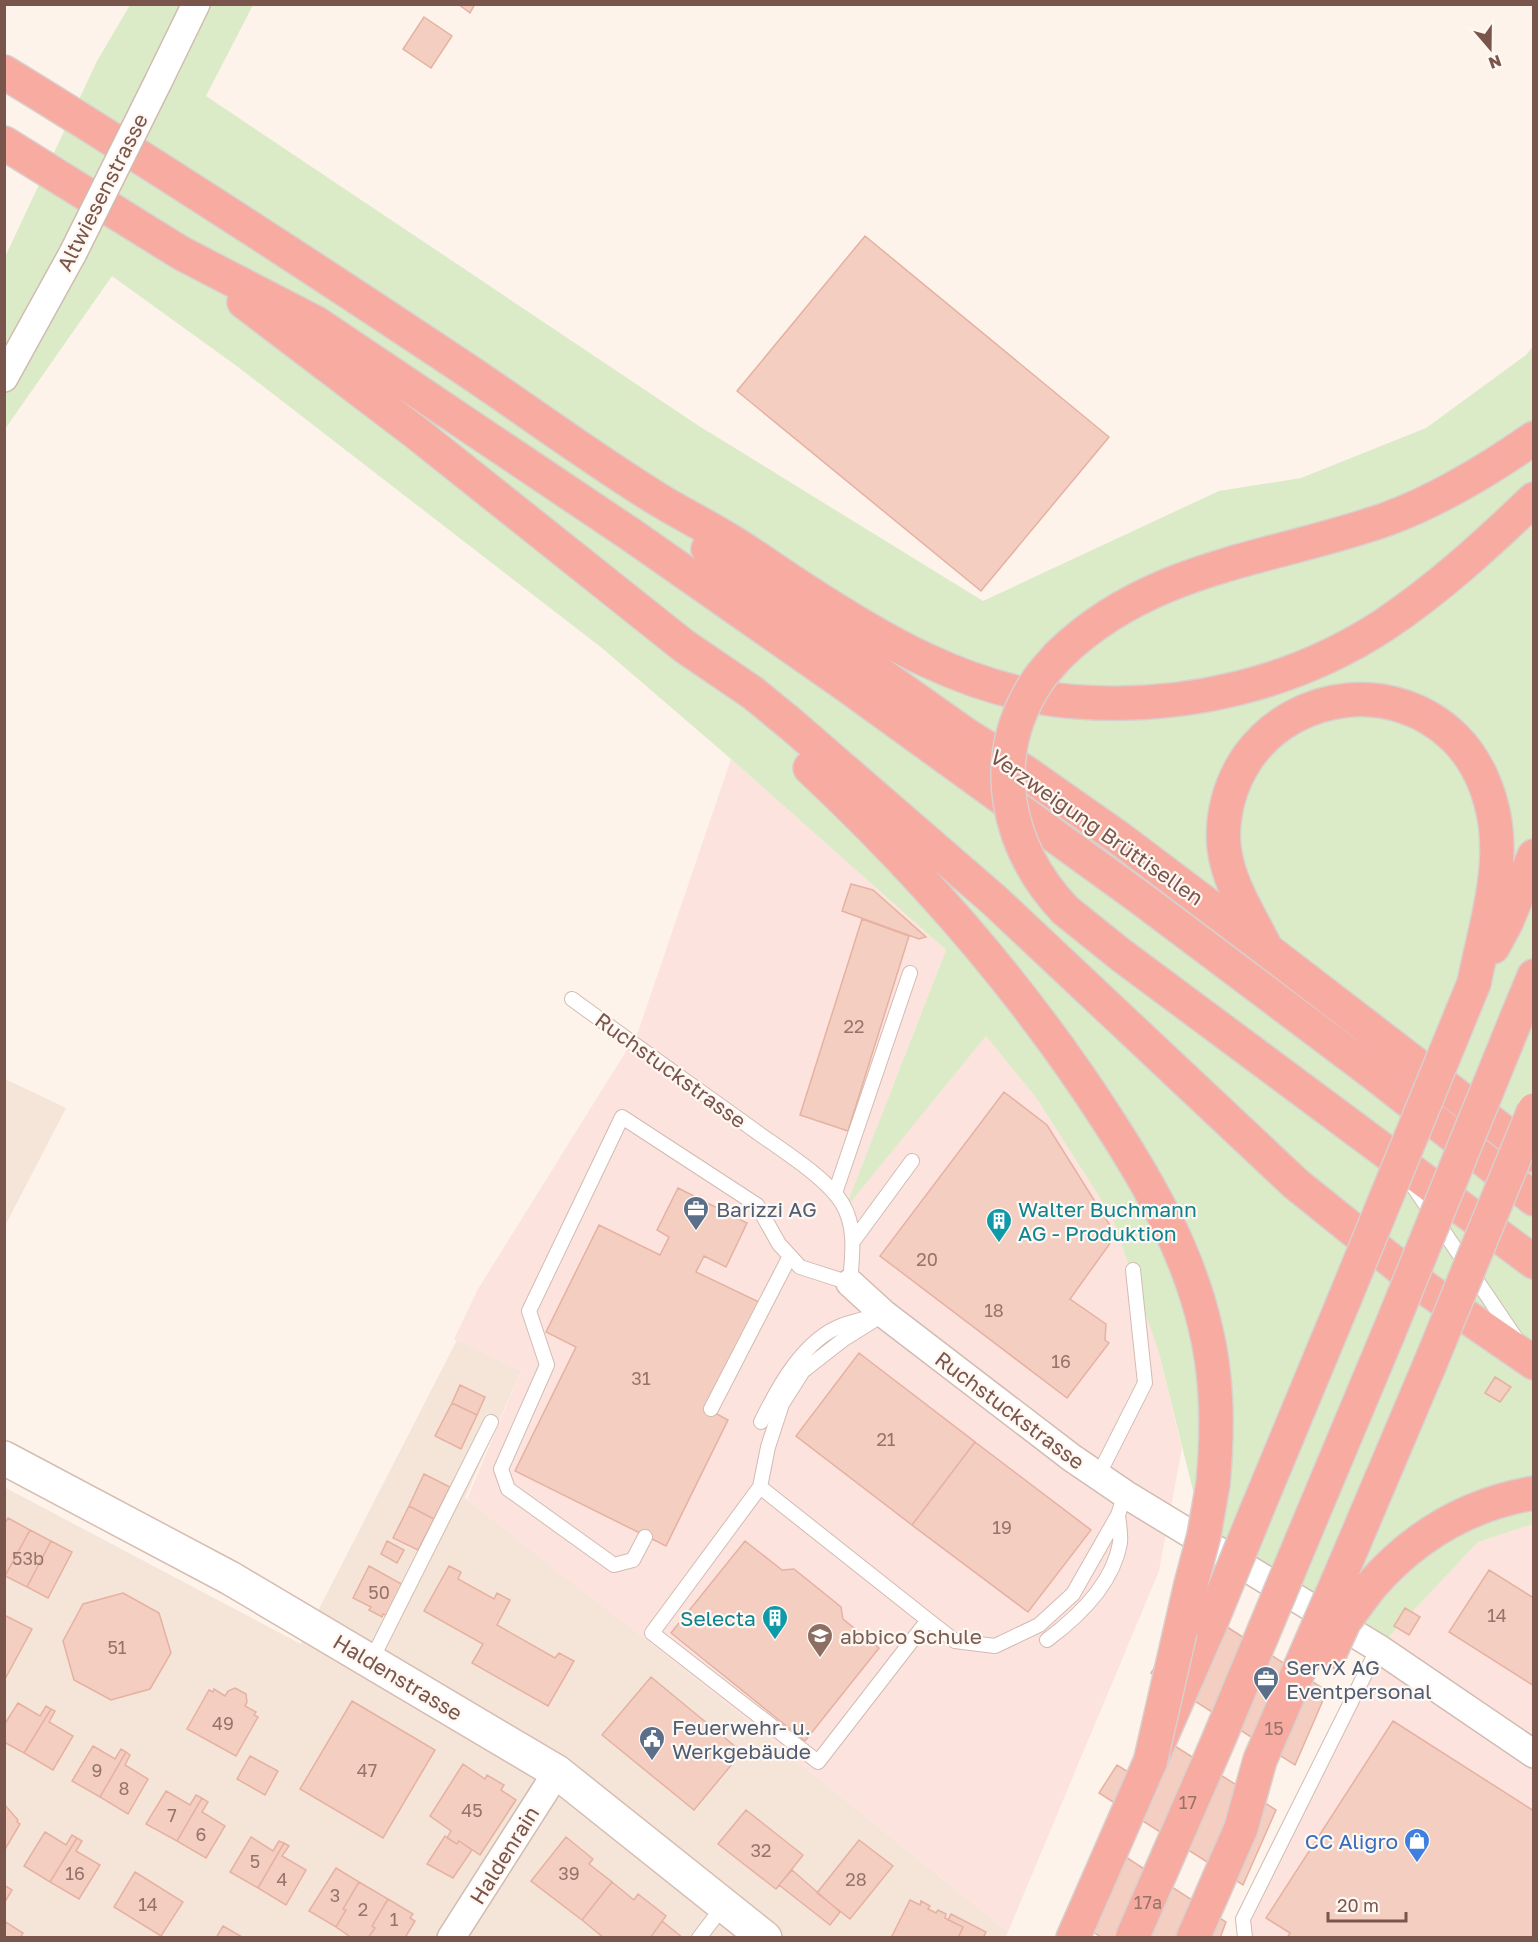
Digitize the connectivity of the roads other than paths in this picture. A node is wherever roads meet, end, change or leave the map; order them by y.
1 (196, 4) edge
2 (4, 72) edge
3 (4, 143) edge
4 (181, 253) junction
5 (4, 378) edge
6 (1533, 438) edge
7 (1533, 499) edge
8 (660, 501) junction
9 (684, 646) junction
10 (1533, 856) edge
11 (1266, 949) junction
12 (910, 973) dead end
13 (1533, 976) edge
14 (1474, 983) junction
15 (572, 999) dead end
16 (1533, 1110) edge
17 (1533, 1155) edge
18 (1395, 1160) junction
19 (912, 1161) dead end
20 (835, 1193) junction
21 (1533, 1199) edge
22 (854, 1240) junction
23 (790, 1256) junction
24 (1533, 1262) edge
25 (1133, 1270) dead end
26 (850, 1283) junction
27 (884, 1314) junction
28 (1532, 1362) edge
29 (711, 1409) dead end
30 (491, 1422) dead end
31 (761, 1422) dead end
32 (4, 1458) edge
33 (1098, 1476) junction
34 (760, 1488) junction
35 (1533, 1493) edge
36 (1121, 1504) junction
37 (645, 1537) dead end
38 (1357, 1578) junction
39 (928, 1620) junction
40 (1047, 1640) dead end
41 (1378, 1648) junction
42 (371, 1661) junction
43 (1533, 1754) edge
44 (1150, 1763) junction
45 (557, 1772) junction
46 (724, 1905) junction
47 (451, 1938) edge
48 (699, 1938) edge
49 (765, 1938) edge
50 (1073, 1938) edge
51 (1132, 1938) edge
52 (1193, 1938) edge
53 (1245, 1938) edge

1 - 5 street, Altwiesenstrasse, bridge
2 - 8 highway
3 - 4 highway
4 - 9 highway
4 - 21 highway
6 - 18 highway, bridge
7 - 8 highway
8 - 11 highway, Verzweigung Brüttisellen
9 - 28 highway
9 - 44 highway, bridge
10 - 14 highway
11 - 14 highway
11 - 17 highway, Verzweigung Brüttisellen
12 - 20 lane
13 - 51 highway, bridge
14 - 44 highway, bridge
15 - 20 lane, Ruchstuckstrasse
16 - 38 highway, bridge
18 - 24 highway
18 - 28 lane
19 - 22 lane
20 - 22 lane, Ruchstuckstrasse
22 - 26 lane, Ruchstuckstrasse
23 - 26 lane
23 - 29 lane
23 - 37 lane
25 - 33 lane
26 - 27 street, Ruchstuckstrasse
27 - 31 lane
27 - 33 street, Ruchstuckstrasse
27 - 34 lane
30 - 42 lane
32 - 42 street, Haldenstrasse
33 - 36 street, Ruchstuckstrasse
34 - 39 lane
34 - 39 lane
35 - 38 highway
36 - 39 lane
36 - 40 lane
36 - 41 street, Ruchstuckstrasse
38 - 52 highway, bridge
41 - 43 street, Ruchstuckstrasse
41 - 53 lane
42 - 45 street, Haldenstrasse
44 - 50 highway
45 - 46 street, Haldenstrasse
45 - 47 street, Haldenrain
46 - 48 lane
46 - 49 street, Haldenstrasse

